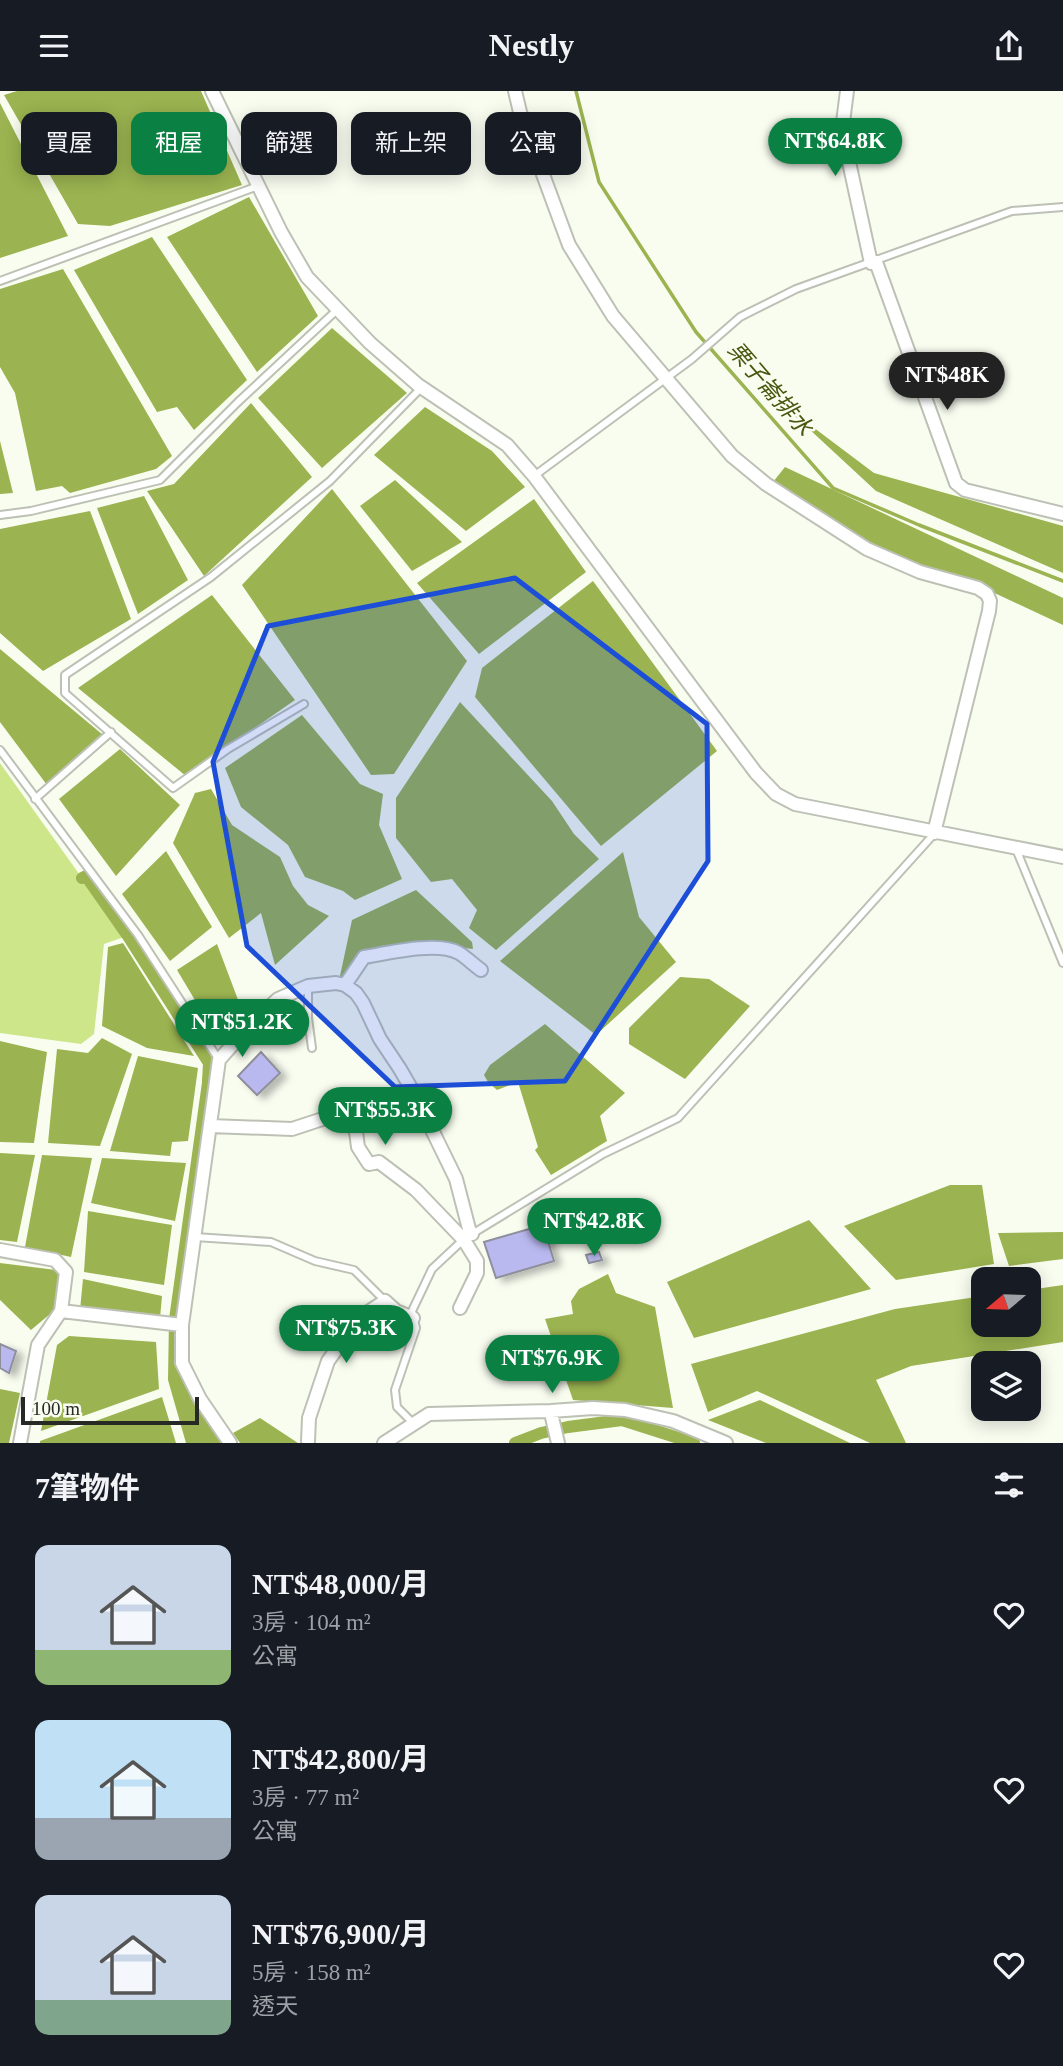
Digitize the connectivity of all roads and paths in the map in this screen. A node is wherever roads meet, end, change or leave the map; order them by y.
1 (212, 91) edge
2 (515, 91) edge
3 (847, 91) edge
4 (258, 185) junction
5 (1063, 207) edge
6 (874, 262) junction
7 (0, 281) edge
8 (338, 309) junction
9 (666, 377) junction
10 (422, 388) junction
11 (534, 476) junction
12 (1063, 514) edge
13 (0, 515) edge
14 (303, 704) dead end
15 (111, 733) junction
16 (0, 750) edge
17 (35, 799) junction
18 (934, 833) junction
19 (1016, 849) junction
20 (1063, 857) edge
21 (1063, 963) edge
22 (481, 970) dead end
23 (345, 985) junction
24 (308, 986) junction
25 (312, 1048) dead end
26 (219, 1060) junction
27 (211, 1126) junction
28 (195, 1237) junction
29 (468, 1237) junction
30 (0, 1250) edge
31 (386, 1301) junction
32 (460, 1308) dead end
33 (61, 1311) junction
34 (413, 1318) junction
35 (173, 1325) junction
36 (551, 1413) dead end
37 (412, 1423) junction
38 (308, 1441) dead end
39 (20, 1443) edge
40 (230, 1443) edge
41 (384, 1443) edge
42 (558, 1443) edge
43 (726, 1443) edge

1 - 4 street
2 - 9 street
3 - 6 street
4 - 7 lane
4 - 8 street
5 - 6 lane
6 - 9 lane
6 - 12 street
8 - 10 street
8 - 13 lane
9 - 11 lane
9 - 18 street
10 - 11 street
10 - 15 lane
11 - 18 street
14 - 15 lane
15 - 17 lane
16 - 17 lane
17 - 26 lane
18 - 19 street
18 - 29 lane
19 - 20 street
19 - 21 lane
22 - 23 street
23 - 24 street
23 - 29 street
24 - 25 lane
24 - 26 street
26 - 27 street
27 - 28 street
27 - 29 street
28 - 31 lane
28 - 35 street
29 - 32 street
29 - 34 lane
30 - 33 street
31 - 34 street
31 - 38 street
33 - 35 street
33 - 39 street
34 - 37 lane
35 - 40 street
36 - 42 street
37 - 41 street
37 - 43 street

